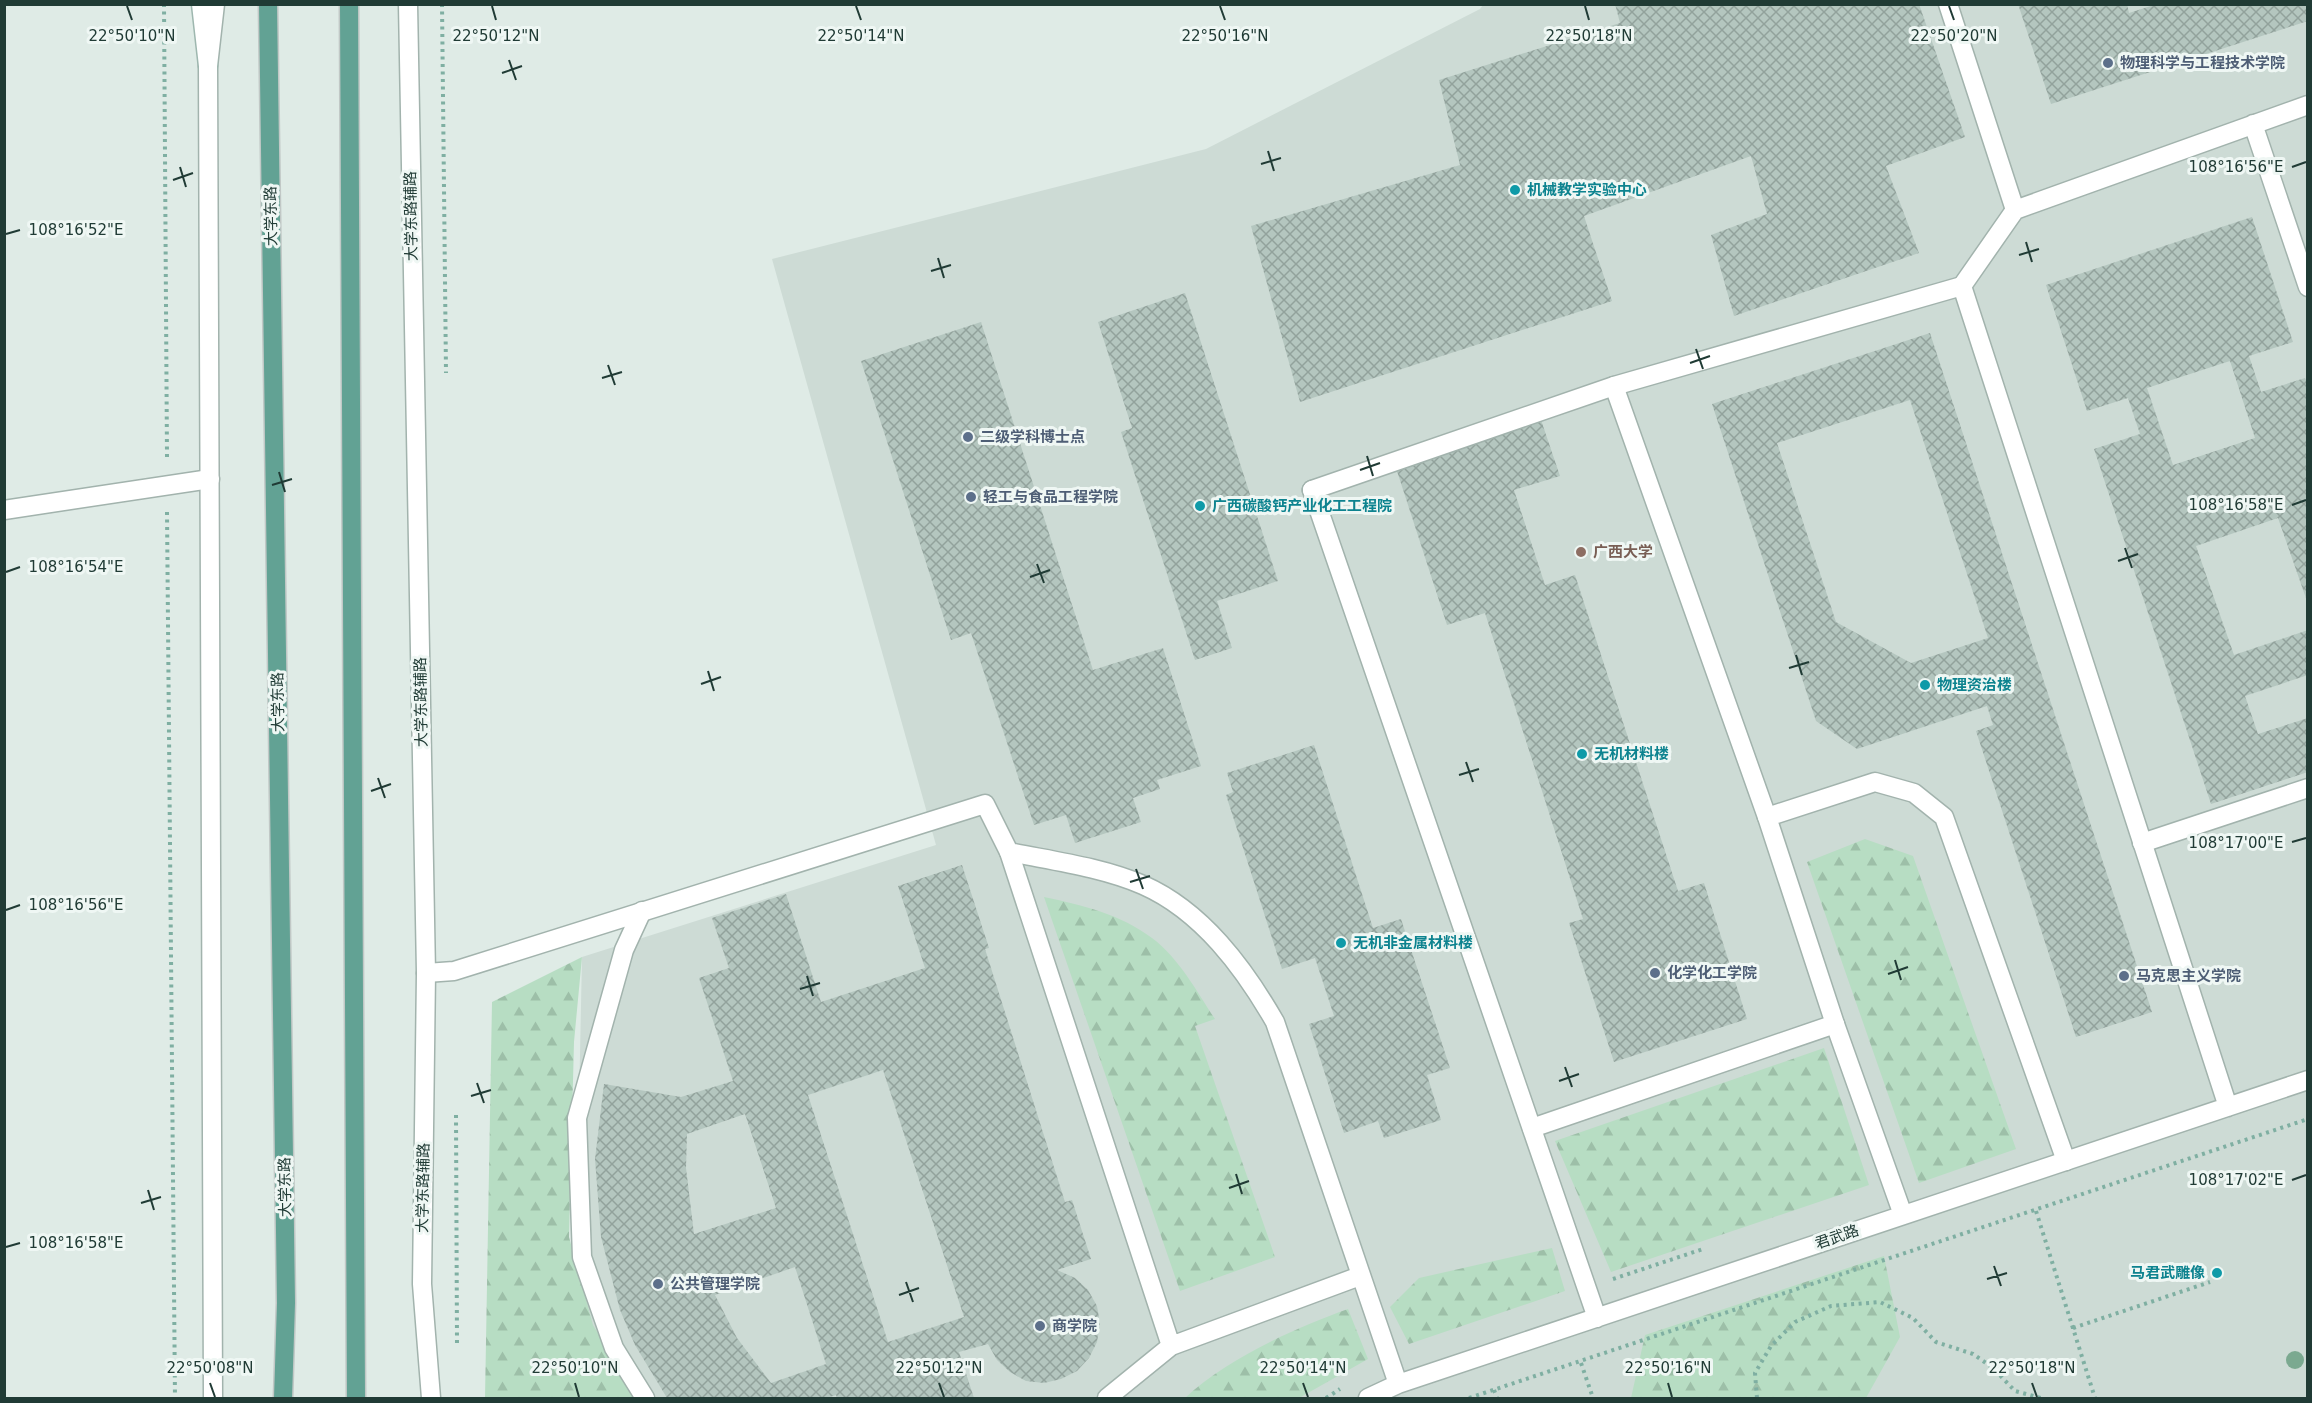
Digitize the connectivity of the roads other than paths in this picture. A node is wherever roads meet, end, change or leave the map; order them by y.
1 (201, 4) edge
2 (215, 4) edge
3 (268, 4) edge
4 (349, 4) edge
5 (408, 4) edge
6 (1948, 4) edge
7 (208, 66) junction
8 (2307, 105) edge
9 (2253, 124) junction
10 (2015, 210) junction
11 (1962, 286) junction
12 (2307, 287) edge
13 (1614, 386) junction
14 (210, 479) junction
15 (4, 510) edge
16 (2307, 788) edge
17 (1767, 817) junction
18 (2142, 843) junction
19 (1009, 852) junction
20 (642, 911) junction
21 (426, 973) junction
22 (1835, 1024) junction
23 (2307, 1080) edge
24 (2228, 1107) junction
25 (1532, 1128) junction
26 (2066, 1161) junction
27 (1903, 1215) junction
28 (1360, 1276) junction
29 (1597, 1318) junction
30 (1171, 1346) junction
31 (1398, 1384) junction
32 (213, 1398) edge
33 (283, 1398) edge
34 (356, 1398) edge
35 (431, 1398) edge
36 (645, 1398) edge
37 (1107, 1398) edge
38 (1368, 1398) edge

1 - 7 street
2 - 7 street
3 - 33 main road, 大学东路
4 - 34 main road
5 - 21 street, 大学东路辅路
6 - 10 street
7 - 14 street
8 - 9 street
9 - 10 street
9 - 12 street
10 - 11 street
11 - 13 street
11 - 18 street
13 - 17 street
13 - 25 street
14 - 15 street
14 - 32 street
16 - 18 street
17 - 22 street
17 - 26 street
18 - 24 street
19 - 20 street
19 - 28 street
19 - 30 street
20 - 21 street
20 - 36 street
21 - 35 street, 大学东路辅路
22 - 25 street
22 - 27 street
23 - 24 street, 君武路
24 - 26 street, 君武路
25 - 29 street
26 - 27 street, 君武路
27 - 29 street, 君武路
28 - 30 street
28 - 31 street
29 - 31 street, 君武路
30 - 37 street
31 - 38 street, 君武路

